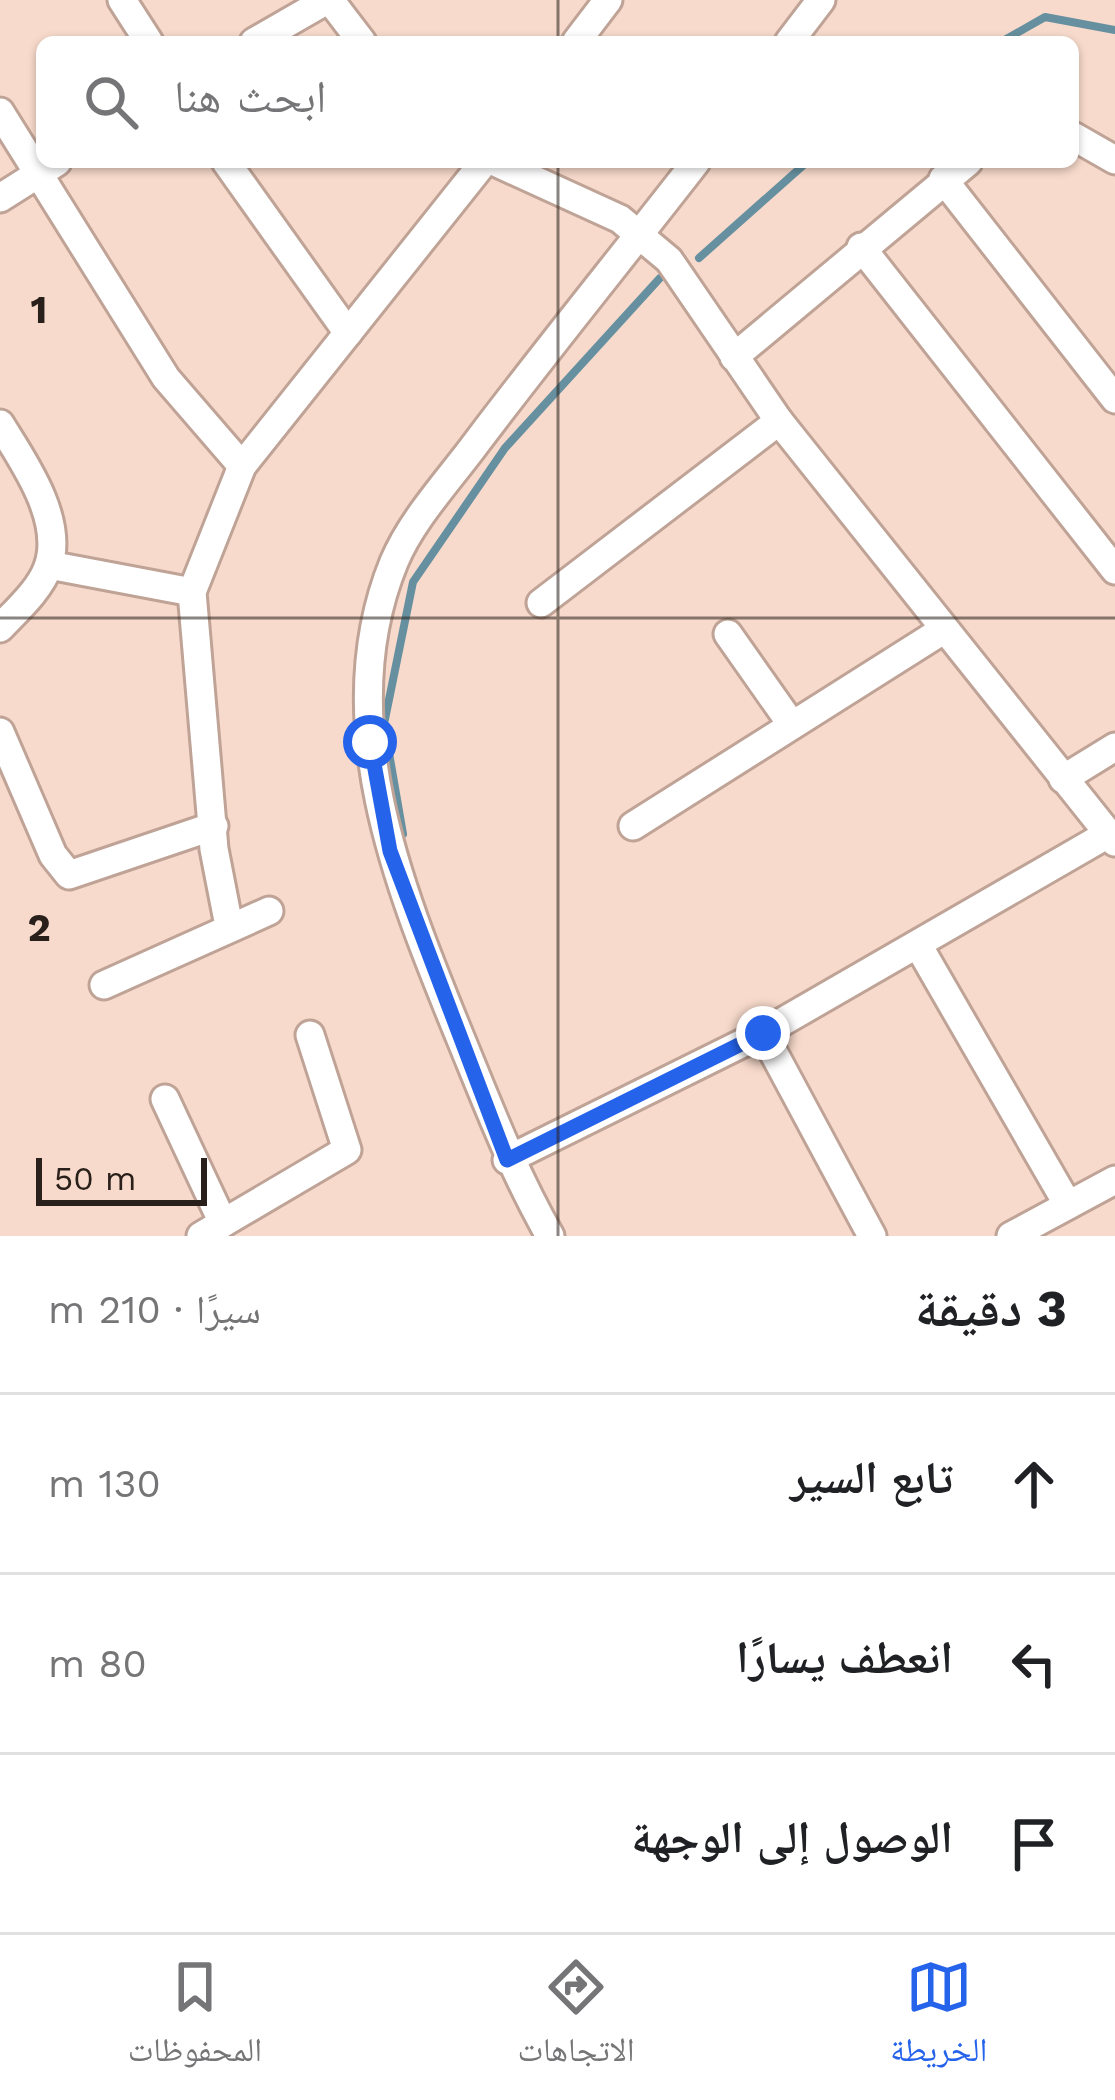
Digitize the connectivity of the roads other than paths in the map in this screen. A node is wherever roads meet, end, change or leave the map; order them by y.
1 (122, 0) edge
2 (328, 0) edge
3 (608, 0) edge
4 (821, 0) edge
5 (145, 36) edge
6 (265, 36) edge
7 (357, 36) edge
8 (581, 36) edge
9 (794, 36) edge
10 (0, 112) edge
11 (1079, 139) edge
12 (36, 154) edge
13 (1115, 160) edge
14 (48, 168) edge
15 (230, 168) edge
16 (479, 168) edge
17 (508, 168) edge
18 (691, 168) edge
19 (959, 168) edge
20 (943, 178) junction
21 (0, 198) edge
22 (642, 232) junction
23 (861, 247) junction
24 (348, 333) junction
25 (734, 357) junction
26 (1115, 399) edge
27 (779, 421) junction
28 (0, 424) edge
29 (242, 466) junction
30 (49, 565) junction
31 (1115, 571) edge
32 (192, 592) junction
33 (542, 602) dead end
34 (0, 628) edge
35 (943, 630) junction
36 (728, 634) dead end
37 (791, 725) junction
38 (0, 733) edge
39 (1115, 747) edge
40 (1063, 779) junction
41 (214, 826) junction
42 (633, 826) dead end
43 (1112, 838) edge
44 (269, 911) dead end
45 (229, 926) junction
46 (918, 944) junction
47 (104, 985) dead end
48 (763, 1033) junction
49 (310, 1035) dead end
50 (164, 1099) dead end
51 (507, 1160) junction
52 (1115, 1180) edge
53 (1068, 1205) junction
54 (212, 1229) edge
55 (550, 1236) edge
56 (872, 1236) edge
57 (1011, 1236) edge

1 - 5 street
2 - 6 street
2 - 7 street
3 - 8 street
4 - 9 street
10 - 12 street
11 - 13 street
14 - 21 street
14 - 29 street
15 - 24 street
16 - 24 street
17 - 22 street
18 - 22 street
19 - 20 street
20 - 23 street
20 - 26 street
22 - 25 street
22 - 51 street
23 - 25 street
23 - 31 street
24 - 29 street
25 - 27 street
27 - 33 street
27 - 35 street
28 - 30 street
29 - 32 street
30 - 32 street
30 - 34 street
32 - 41 street
35 - 37 street
35 - 40 street
36 - 37 street
37 - 42 street
38 - 41 street
39 - 40 street
40 - 43 street
41 - 45 street
43 - 46 street
44 - 45 street
45 - 47 street
46 - 48 street
46 - 53 street
48 - 51 street
48 - 56 street
49 - 54 street
50 - 54 street
51 - 55 street
52 - 53 street
53 - 57 street

